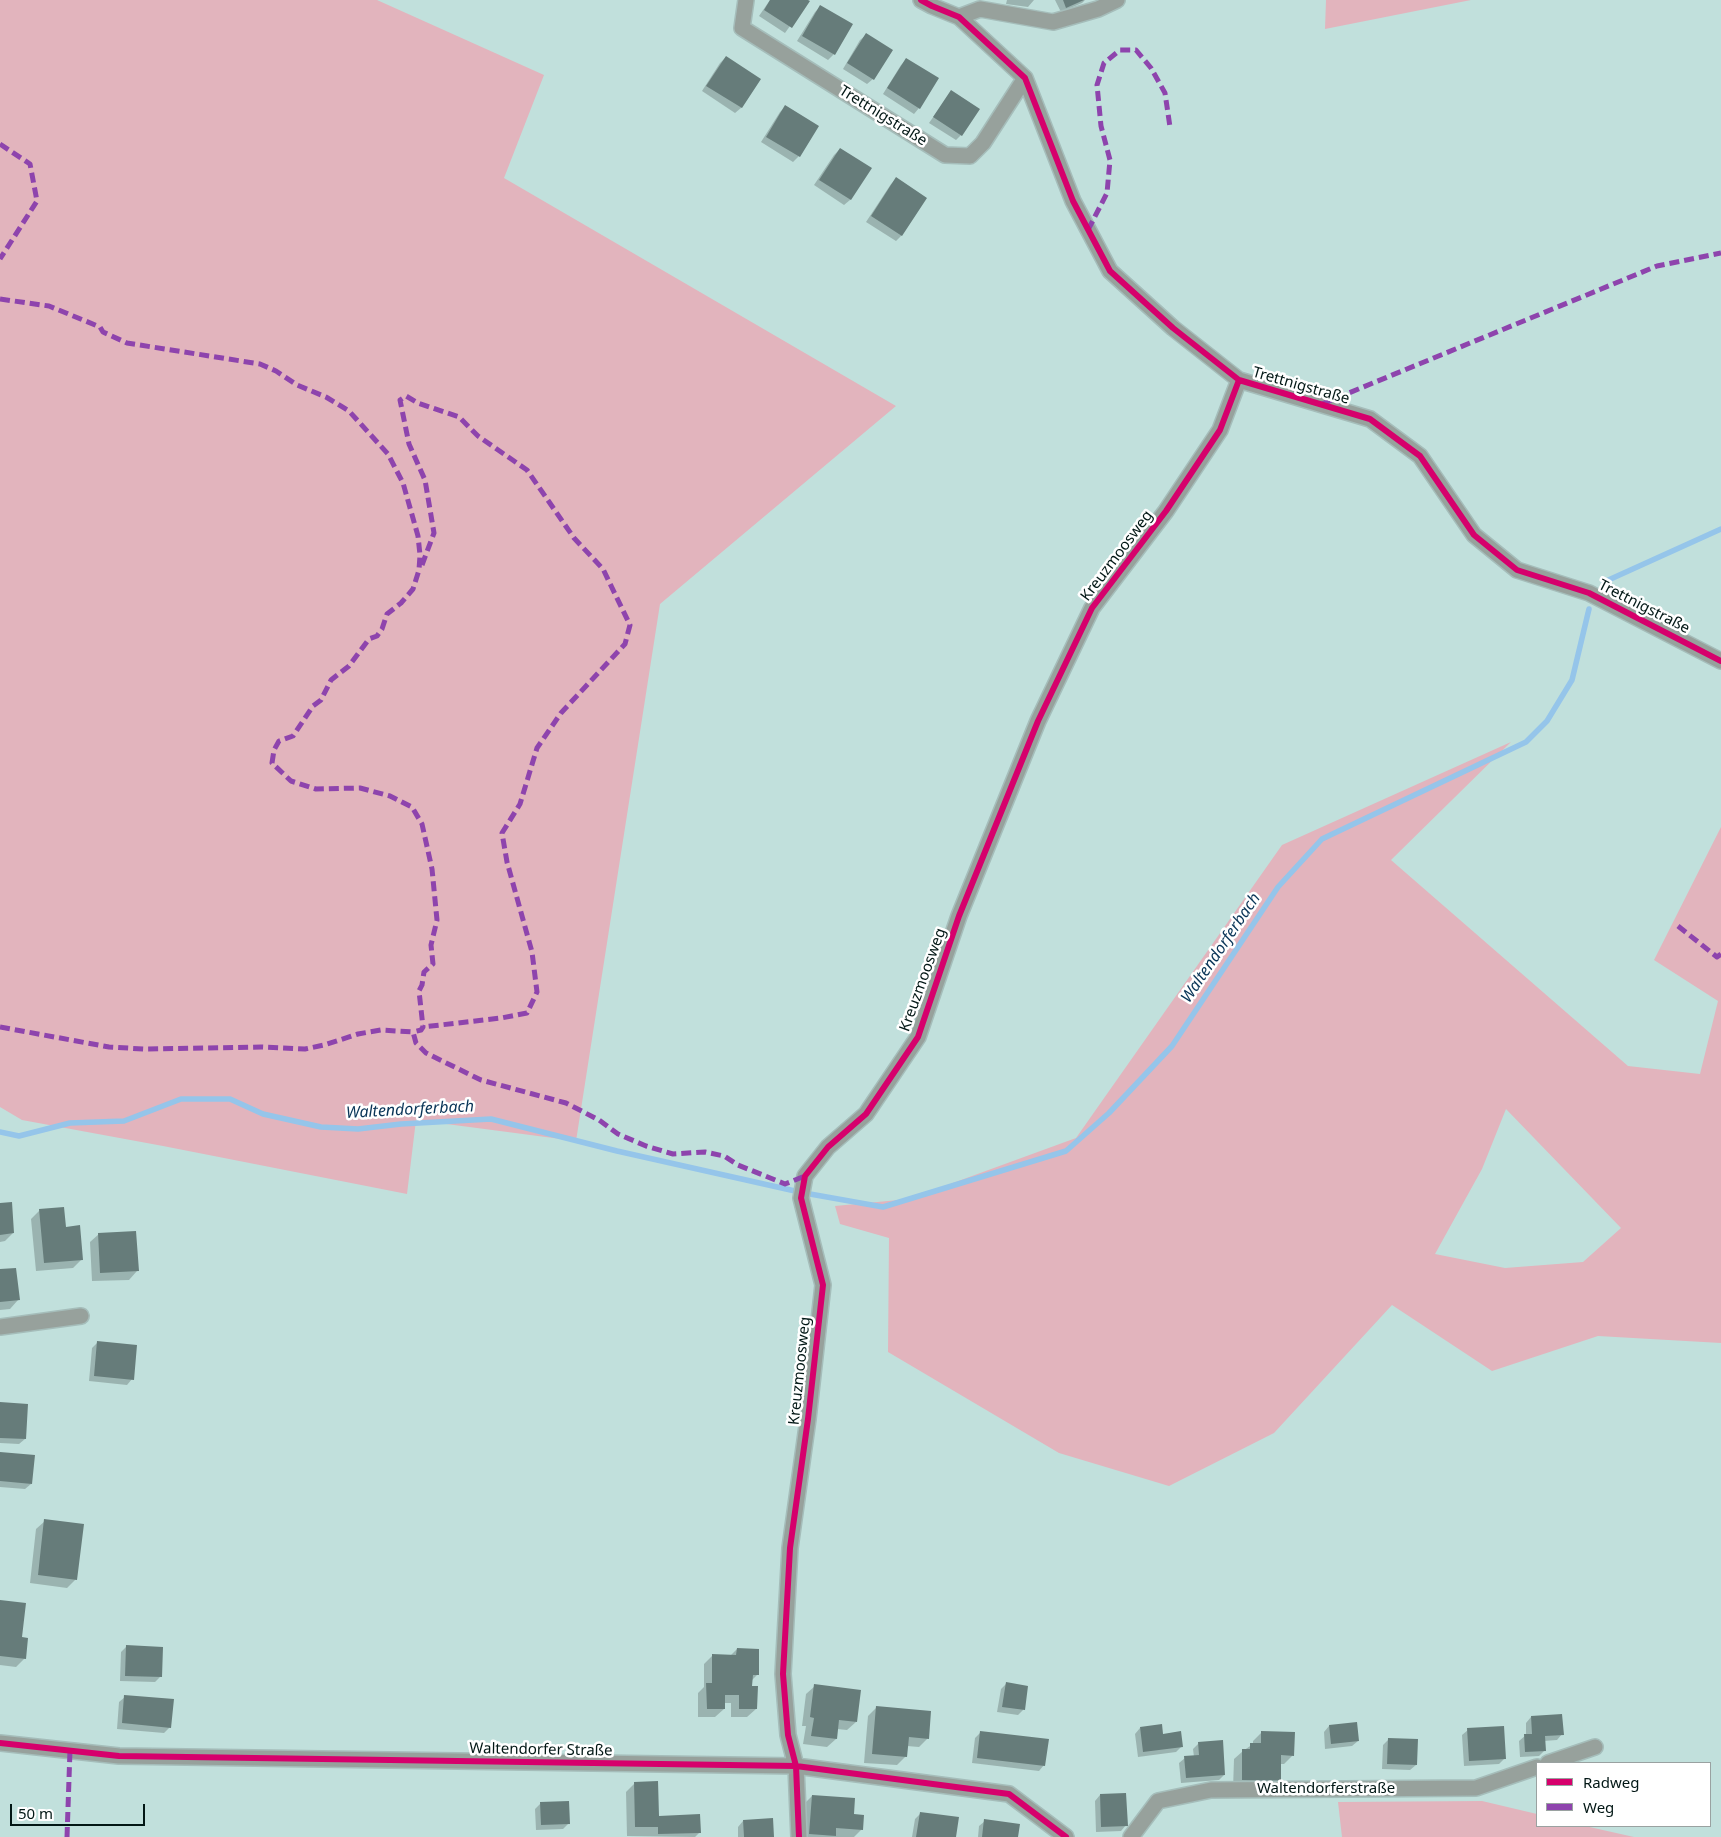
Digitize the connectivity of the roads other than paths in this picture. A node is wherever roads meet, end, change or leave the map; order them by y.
1 (746, 0) edge
2 (921, 0) edge
3 (1117, 0) edge
4 (959, 17) junction
5 (1026, 78) junction
6 (1239, 380) junction
7 (1721, 660) edge
8 (81, 1316) dead end
9 (0, 1327) edge
10 (0, 1742) edge
11 (1595, 1747) dead end
12 (1551, 1762) edge
13 (796, 1766) junction
14 (1536, 1767) edge
15 (799, 1837) edge
16 (1066, 1837) edge
17 (1131, 1837) edge

1 - 5 street, Trettnigstraße
2 - 4 street, Trettnigstraße
3 - 4 street
4 - 5 street, Trettnigstraße
5 - 6 street, Trettnigstraße
6 - 7 street, Trettnigstraße
6 - 13 street, Kreuzmoosweg
8 - 9 street
10 - 13 street, Waltendorfer Straße
11 - 12 street
13 - 15 street, Kreuzmoosweg
13 - 16 street, Waltendorfer Straße
14 - 17 street, Waltendorferstraße

